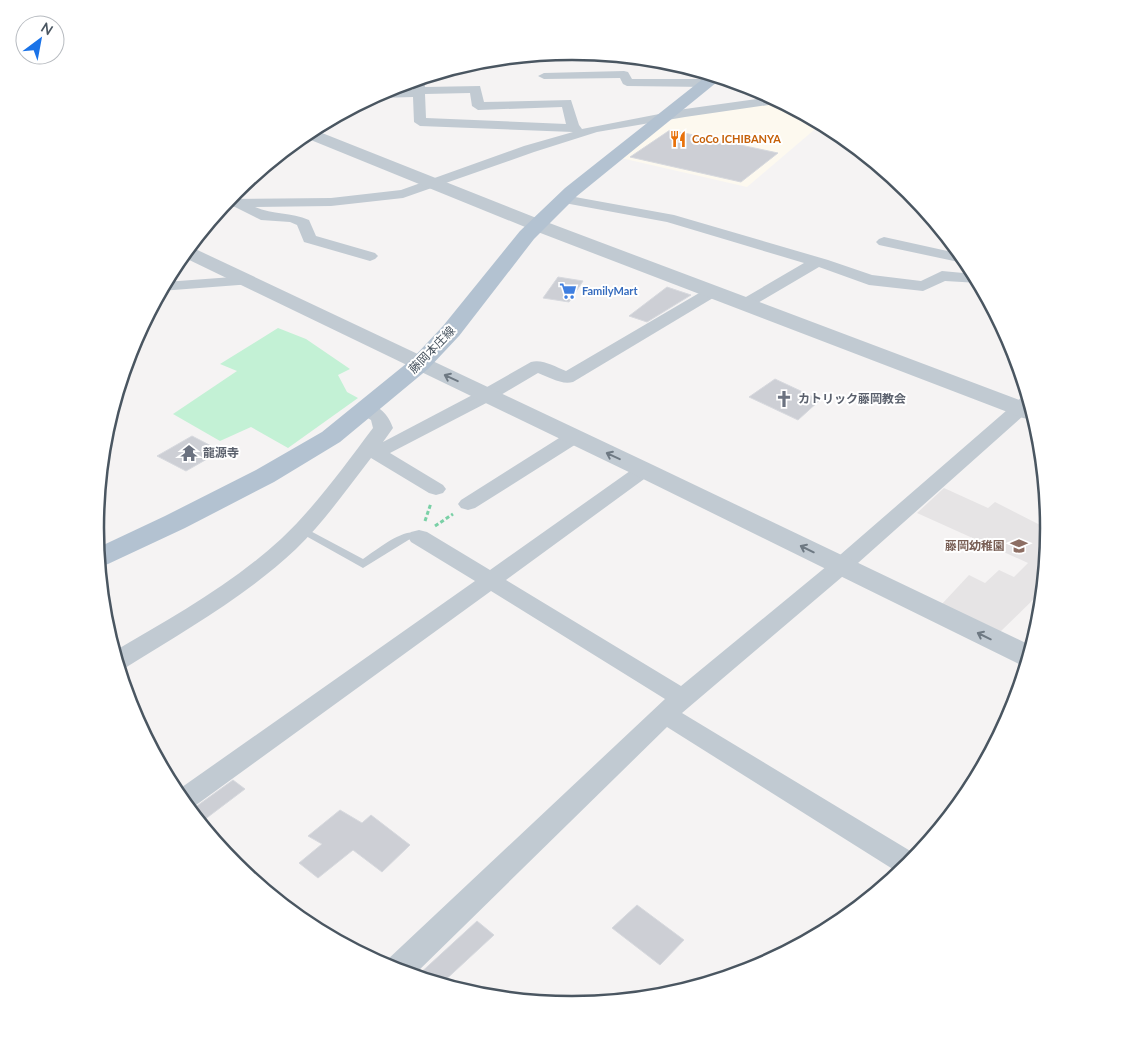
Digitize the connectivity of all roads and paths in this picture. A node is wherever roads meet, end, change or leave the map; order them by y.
1 (544, 76) dead end
2 (704, 79) edge
3 (709, 81) edge
4 (419, 87) edge
5 (765, 102) edge
6 (665, 117) junction
7 (573, 128) junction
8 (595, 129) junction
9 (316, 136) edge
10 (434, 184) junction
11 (564, 199) junction
12 (236, 202) edge
13 (234, 204) edge
14 (536, 225) junction
15 (884, 242) dead end
16 (192, 254) edge
17 (370, 256) dead end
18 (953, 257) edge
19 (817, 262) junction
20 (965, 275) edge
21 (246, 281) junction
22 (171, 286) edge
23 (712, 292) junction
24 (745, 304) junction
25 (420, 364) junction
26 (487, 395) junction
27 (1024, 407) edge
28 (366, 410) junction
29 (1025, 410) edge
30 (574, 437) junction
31 (371, 452) junction
32 (644, 470) junction
33 (436, 489) joint
34 (468, 504) joint
35 (301, 530) junction
36 (419, 536) junction
37 (105, 555) edge
38 (841, 566) junction
39 (491, 580) junction
40 (1022, 654) edge
41 (122, 658) edge
42 (673, 706) junction
43 (188, 797) edge
44 (901, 860) edge
45 (404, 964) edge

1 - 2 street
3 - 6 main road, 藤岡本庄線
4 - 7 street
4 - 7 street
5 - 6 street
6 - 8 street
6 - 11 main road, 藤岡本庄線
7 - 8 street
8 - 10 street
9 - 10 street
10 - 12 street
10 - 14 street
11 - 14 main road, 藤岡本庄線
11 - 19 street
13 - 17 street
14 - 23 street
14 - 25 main road, 藤岡本庄線
15 - 18 street
16 - 21 street
19 - 20 street
19 - 24 street
21 - 22 street
21 - 25 street
23 - 24 street
23 - 26 street
24 - 27 street
26 -> 25 street
25 - 28 main road, 藤岡本庄線
26 - 30 street
26 - 31 street
28 - 31 street
28 - 37 main road, 藤岡本庄線
29 - 38 street
32 -> 30 street
30 - 34 street
31 - 33 street
31 - 35 street
38 -> 32 street
32 - 39 street
33 - 36 path
34 - 36 path
35 - 36 lane
35 - 41 street
36 - 39 street
40 -> 38 street
38 - 42 street
39 - 42 street
39 - 43 street
42 - 44 street
42 - 45 street

